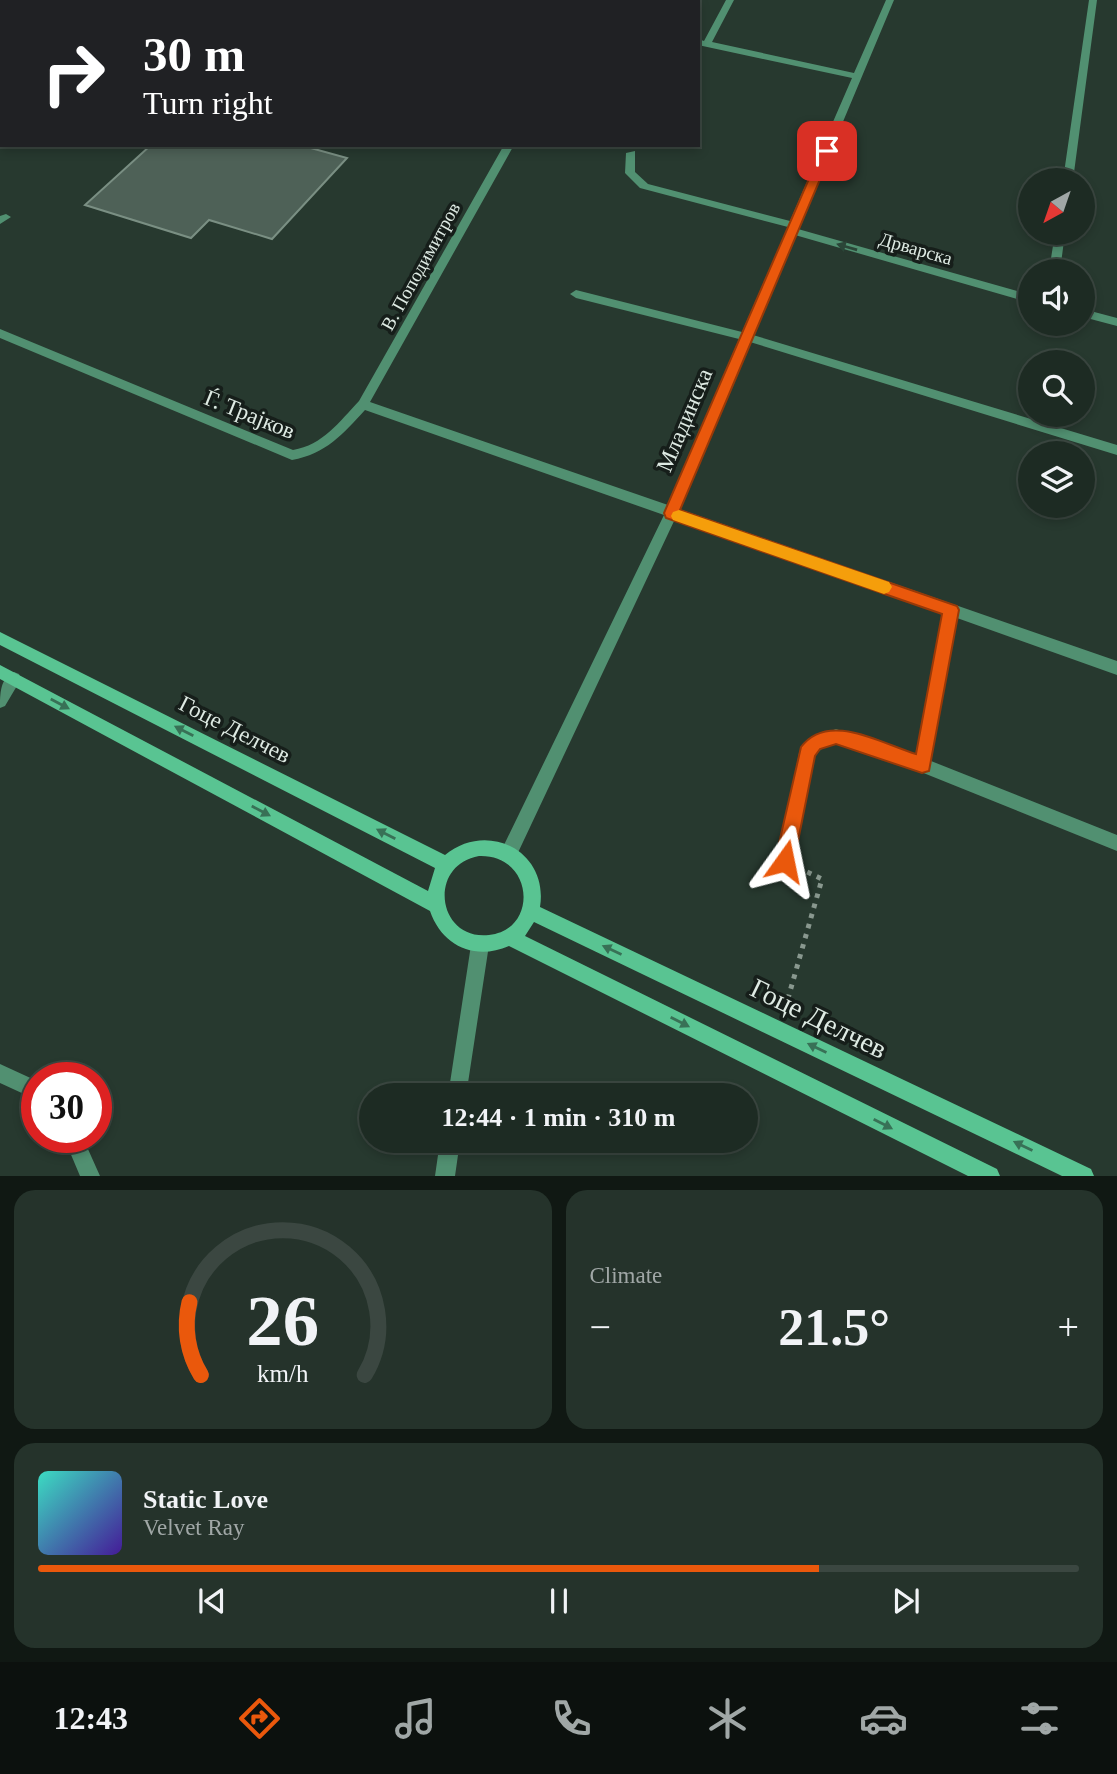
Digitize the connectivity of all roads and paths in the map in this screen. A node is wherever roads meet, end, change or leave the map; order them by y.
1 (730, 0) edge
2 (890, 0) edge
3 (1093, 0) edge
4 (703, 43) edge
5 (859, 77) junction
6 (508, 147) edge
7 (631, 153) dead end
8 (1070, 168) edge
9 (793, 228) junction
10 (576, 294) dead end
11 (1018, 295) edge
12 (1095, 316) edge
13 (1117, 322) edge
14 (0, 333) edge
15 (746, 337) junction
16 (363, 404) junction
17 (1117, 450) edge
18 (671, 513) junction
19 (951, 610) junction
20 (0, 638) edge
21 (1117, 668) edge
22 (7, 676) edge
23 (0, 701) edge
24 (922, 765) junction
25 (1117, 842) edge
26 (509, 853) junction
27 (785, 861) joint
28 (447, 864) junction
29 (436, 905) junction
30 (530, 911) junction
31 (509, 937) junction
32 (480, 945) junction
33 (779, 1030) junction
34 (0, 1073) edge
35 (21, 1083) edge
36 (459, 1083) edge
37 (80, 1153) edge
38 (448, 1153) edge
39 (90, 1175) edge
40 (445, 1175) edge
41 (990, 1175) edge
42 (1084, 1175) edge

1 - 4 street
2 - 5 street, Младинска
3 - 8 street
4 - 5 street
5 - 9 street, Младинска
6 - 16 street, В. Поподимитров
7 - 9 street, Дрварска
11 -> 9 street, Дрварска
9 - 15 street, Младинска
10 - 15 street
12 - 13 street
14 - 16 street, Ѓ. Трајков
15 - 17 street
15 - 18 street, Младинска
16 - 18 street
18 - 19 street
18 - 26 street, Младинска
19 - 21 street
19 - 24 street
28 -> 20 main road, Гоце Делчев
22 - 23 street
22 -> 29 main road
24 - 25 street
24 - 27 street
26 - 28 main road
26 - 30 main road
27 - 33 path
28 - 29 main road
29 - 32 main road
30 - 31 main road
33 -> 30 main road, Гоце Делчев
31 - 32 main road
31 -> 41 main road
32 - 36 street
42 -> 33 main road, Гоце Делчев
34 - 35 street
37 - 39 street
38 - 40 street

